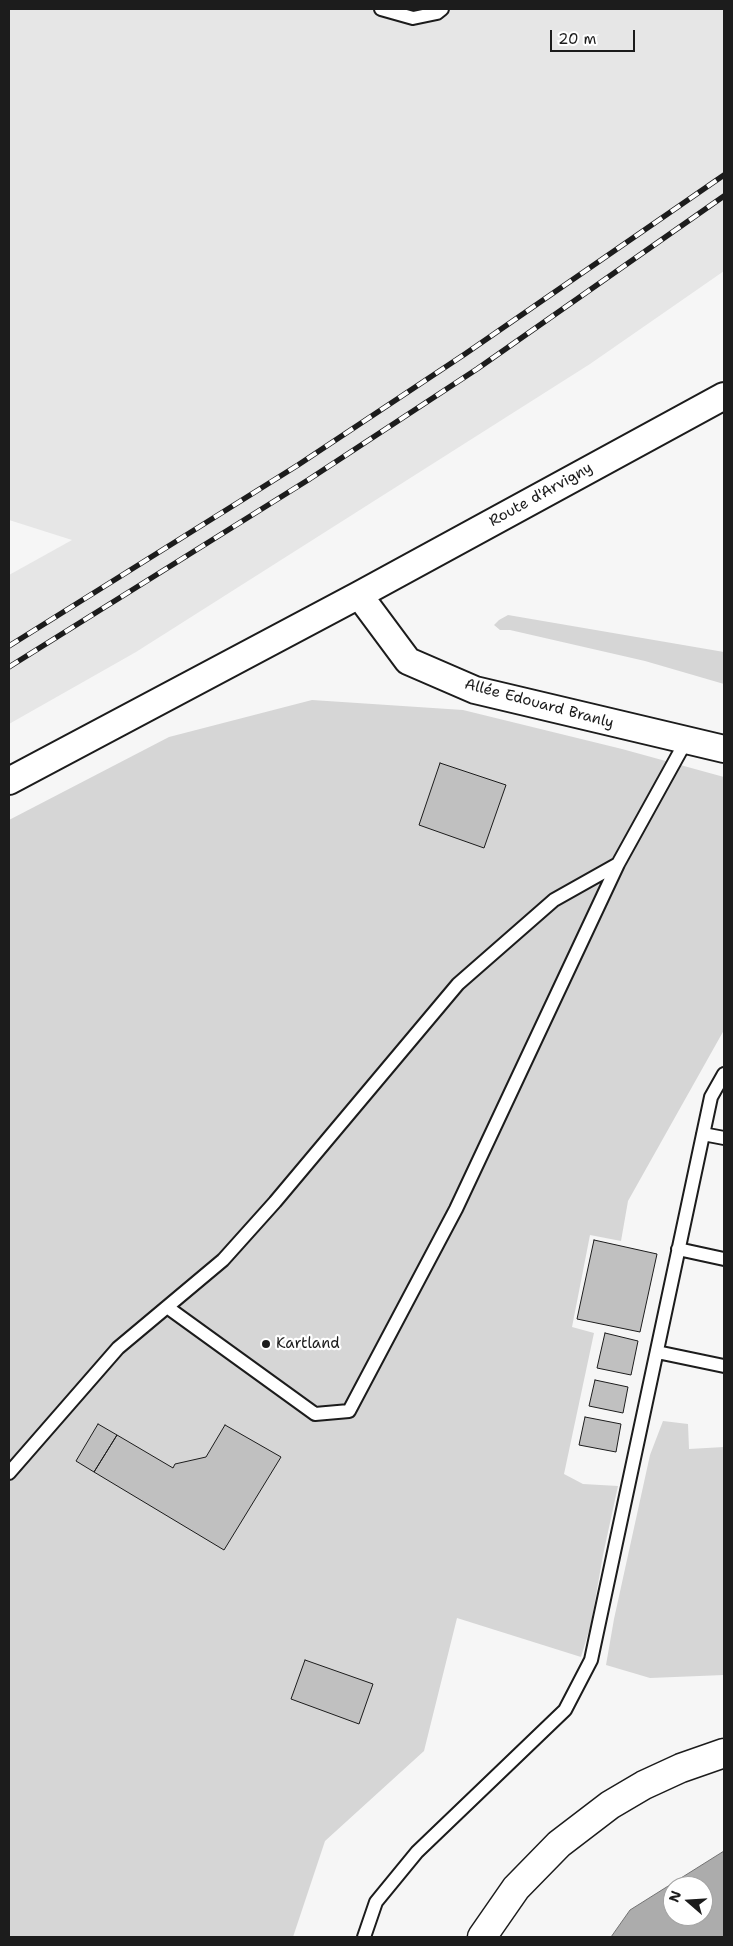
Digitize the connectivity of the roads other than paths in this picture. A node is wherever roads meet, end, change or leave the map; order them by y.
1 (380, 9) edge
2 (442, 9) edge
3 (724, 396) edge
4 (359, 595) junction
5 (686, 741) junction
6 (724, 749) edge
7 (9, 781) edge
8 (618, 864) junction
9 (724, 1074) edge
10 (703, 1134) junction
11 (724, 1138) edge
12 (678, 1250) junction
13 (724, 1259) edge
14 (166, 1307) junction
15 (657, 1352) junction
16 (724, 1366) edge
17 (9, 1473) edge
18 (724, 1753) edge
19 (364, 1937) edge
20 (482, 1937) edge

1 - 2 lane
3 - 4 street, Route d'Arvigny
4 - 5 street, Allée Edouard Branly
4 - 7 street, Route d'Arvigny
5 - 6 street, Allée Edouard Branly
5 - 8 lane
8 - 14 lane
8 - 14 lane
9 - 10 lane
10 - 11 lane
10 - 12 lane
12 - 13 lane
12 - 15 lane
14 - 17 lane
15 - 16 lane
15 - 19 lane
18 - 20 highway

